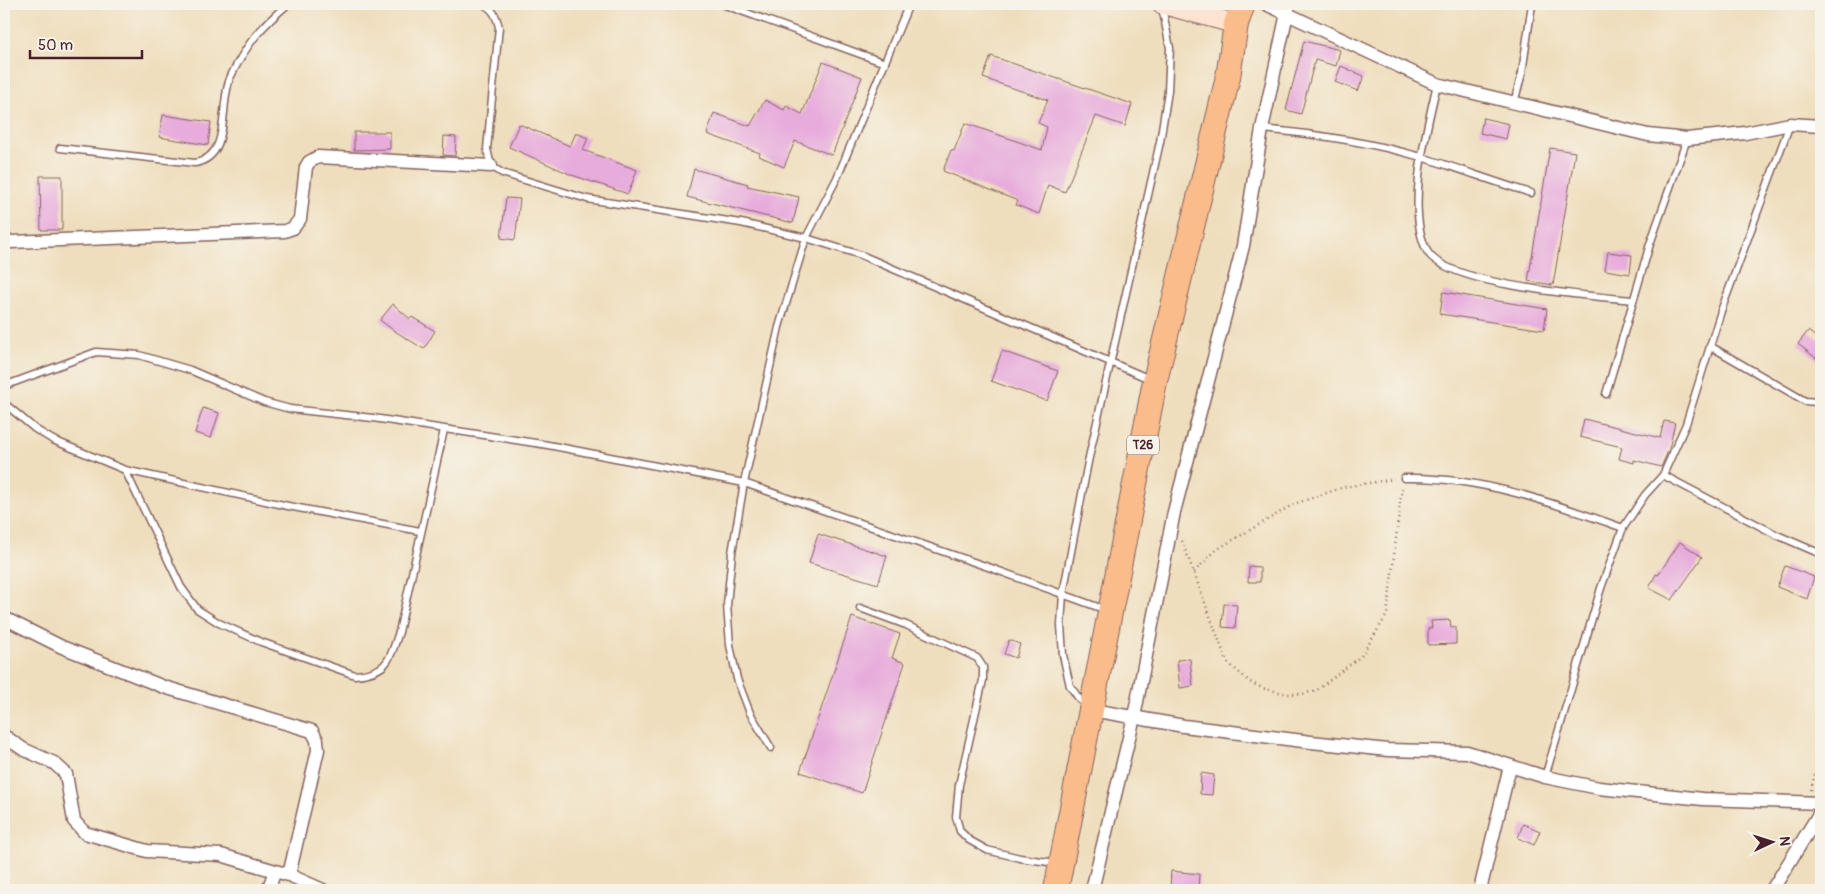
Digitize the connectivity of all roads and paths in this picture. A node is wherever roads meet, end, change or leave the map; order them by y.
1 (288, 4) edge
2 (482, 4) edge
3 (722, 4) edge
4 (909, 4) edge
5 (1162, 4) edge
6 (1266, 4) edge
7 (1532, 4) edge
8 (1288, 8) edge
9 (1239, 14) edge
10 (885, 63) junction
11 (1437, 84) junction
12 (1513, 104) junction
13 (1790, 124) junction
14 (1821, 126) edge
15 (1262, 128) junction
16 (1687, 138) junction
17 (60, 148) dead end
18 (1420, 157) junction
19 (491, 166) junction
20 (1531, 193) dead end
21 (806, 238) junction
22 (4, 240) edge
23 (1633, 300) junction
24 (1710, 346) junction
25 (1112, 363) junction
26 (1155, 381) junction
27 (4, 386) edge
28 (1606, 394) dead end
29 (1821, 400) edge
30 (4, 403) edge
31 (444, 430) junction
32 (125, 470) junction
33 (1663, 475) junction
34 (1404, 478) junction
35 (744, 483) junction
36 (1623, 528) junction
37 (420, 531) junction
38 (1182, 540) dead end
39 (1821, 554) edge
40 (1194, 572) junction
41 (1063, 594) junction
42 (860, 608) dead end
43 (1111, 612) junction
44 (4, 618) edge
45 (1092, 710) junction
46 (1134, 717) junction
47 (4, 736) edge
48 (771, 748) dead end
49 (1821, 749) edge
50 (1510, 766) junction
51 (1545, 777) junction
52 (1815, 802) edge
53 (1821, 812) edge
54 (1060, 864) junction
55 (276, 871) junction
56 (289, 875) junction
57 (268, 890) edge
58 (323, 890) edge
59 (1056, 890) edge
60 (1092, 890) edge
61 (1480, 890) edge
62 (1772, 890) edge

1 - 17 lane
2 - 19 lane
3 - 10 lane
4 - 10 lane
5 - 9 street
5 - 25 lane
6 - 8 street
7 - 12 lane
8 - 11 street
8 - 15 street
9 - 26 highway, T26
10 - 21 lane
11 - 12 street
11 - 18 lane
12 - 16 street
13 - 14 street
13 - 16 street
13 - 24 lane
15 - 18 lane
15 - 46 street
16 - 23 lane
18 - 20 lane
18 - 23 lane
19 - 21 lane
19 - 22 street
21 - 25 lane
21 - 35 lane
23 - 28 lane
24 - 29 lane
24 - 33 lane
25 - 26 lane
25 - 41 lane
26 - 43 highway, T26
27 - 31 lane
30 - 32 lane
31 - 35 lane
31 - 37 lane
32 - 37 lane
32 - 37 lane
33 - 36 lane
33 - 39 lane
34 - 36 lane
34 - 40 path
34 - 40 path
35 - 41 lane
35 - 48 lane
36 - 51 lane
38 - 40 path
41 - 43 lane
41 - 45 lane
42 - 54 lane
43 - 45 highway, T26
44 - 56 street
45 - 46 street
45 - 54 highway, T26
46 - 50 street
46 - 60 street
47 - 55 street
49 - 52 path
50 - 51 street
50 - 61 street
51 - 52 street
53 - 62 street
54 - 59 highway, T26
55 - 56 street
55 - 57 street
56 - 58 street

